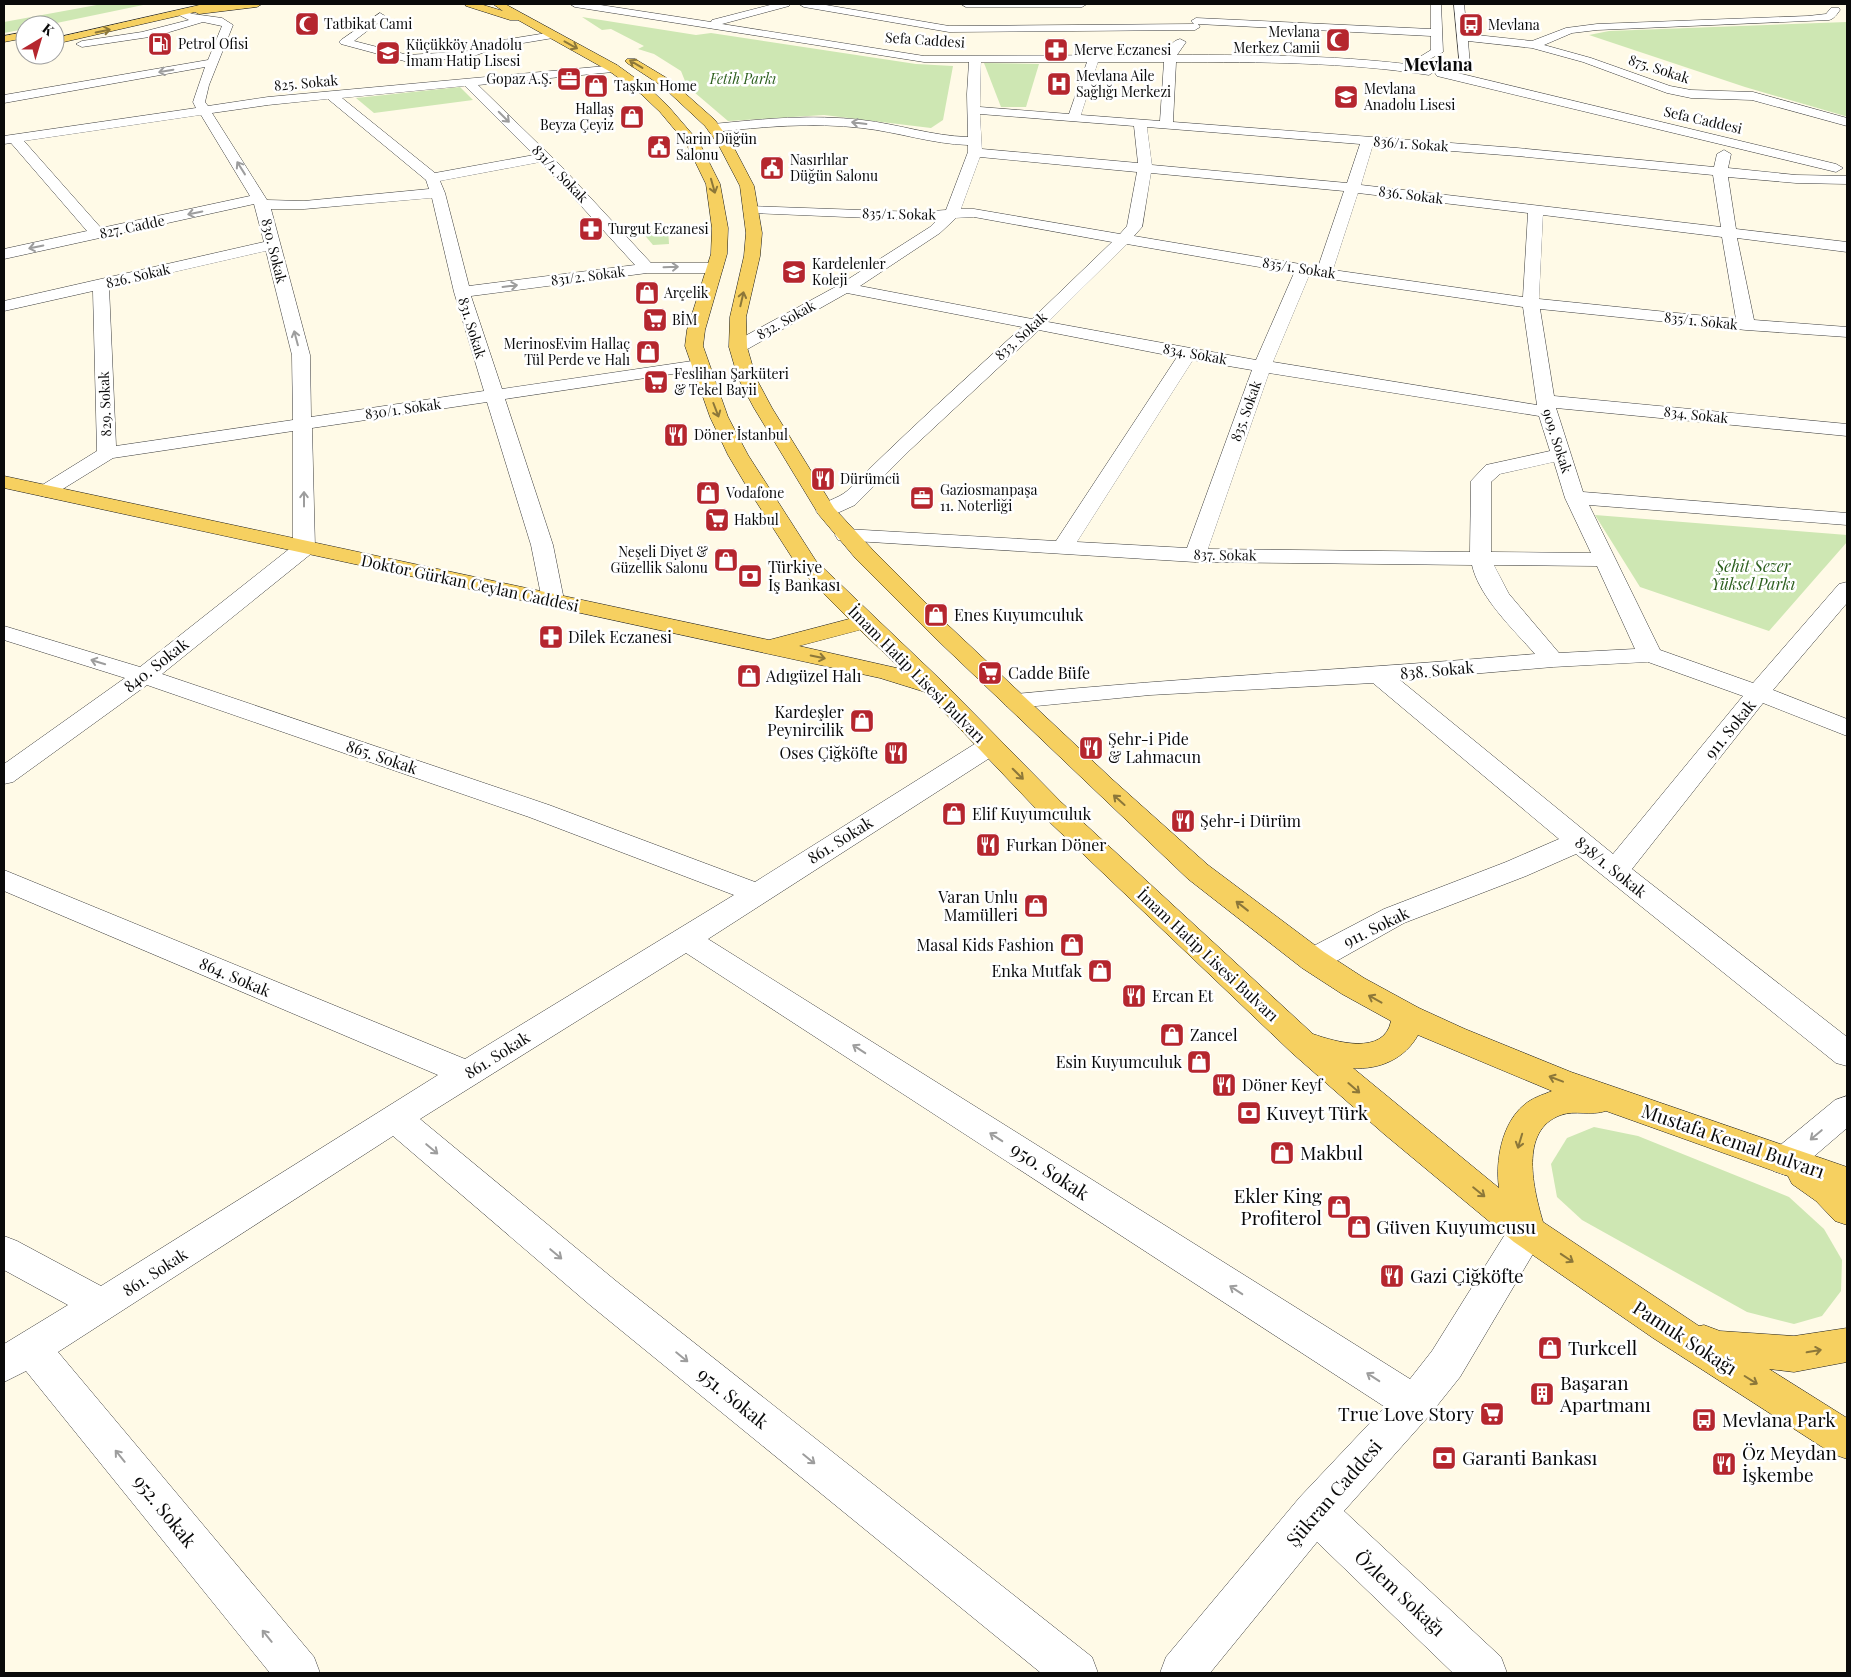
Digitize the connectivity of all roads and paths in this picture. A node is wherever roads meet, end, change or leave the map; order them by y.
1 (216, 4) edge
2 (257, 4) edge
3 (470, 4) edge
4 (498, 4) edge
5 (575, 4) edge
6 (767, 4) edge
7 (804, 4) edge
8 (966, 4) edge
9 (1082, 4) edge
10 (1436, 4) edge
11 (1459, 4) edge
12 (782, 5) edge
13 (1818, 6) dead end
14 (176, 9) edge
15 (1835, 10) junction
16 (1847, 13) edge
17 (380, 16) dead end
18 (199, 20) junction
19 (1195, 20) junction
20 (90, 22) dead end
21 (530, 22) junction
22 (704, 25) junction
23 (1437, 33) junction
24 (553, 34) junction
25 (1462, 37) junction
26 (65, 38) edge
27 (65, 42) edge
28 (82, 44) junction
29 (1533, 45) junction
30 (619, 54) dead end
31 (99, 55) dead end
32 (1170, 57) junction
33 (1094, 58) junction
34 (1276, 58) junction
35 (1421, 59) junction
36 (974, 60) junction
37 (214, 62) junction
38 (116, 66) dead end
39 (613, 68) junction
40 (1462, 68) junction
41 (1435, 72) junction
42 (133, 76) junction
43 (469, 83) junction
44 (332, 96) junction
45 (4, 99) edge
46 (1551, 99) junction
47 (204, 110) junction
48 (1074, 117) junction
49 (1140, 122) junction
50 (1847, 122) edge
51 (1166, 124) junction
52 (716, 131) junction
53 (975, 132) junction
54 (9, 139) edge
55 (1368, 141) junction
56 (692, 142) junction
57 (1727, 143) junction
58 (544, 157) junction
59 (1145, 167) junction
60 (1847, 170) edge
61 (1720, 172) junction
62 (1847, 180) edge
63 (435, 186) junction
64 (1353, 188) junction
65 (261, 201) junction
66 (752, 209) junction
67 (1536, 210) junction
68 (951, 215) junction
69 (98, 234) junction
70 (1729, 234) junction
71 (1126, 238) junction
72 (272, 245) junction
73 (1847, 247) edge
74 (4, 254) edge
75 (648, 268) junction
76 (715, 268) junction
77 (1303, 270) junction
78 (1324, 273) junction
79 (101, 284) junction
80 (845, 288) junction
81 (462, 292) junction
82 (1531, 303) junction
83 (4, 306) edge
84 (1036, 324) junction
85 (1746, 325) junction
86 (1847, 332) edge
87 (738, 347) junction
88 (1188, 354) junction
89 (699, 365) junction
90 (1263, 366) junction
91 (494, 396) junction
92 (1546, 406) junction
93 (303, 424) junction
94 (1847, 430) edge
95 (107, 453) junction
96 (1561, 455) junction
97 (4, 482) edge
98 (46, 492) junction
99 (1575, 498) junction
100 (826, 510) junction
101 (1847, 519) edge
102 (846, 535) junction
103 (304, 548) junction
104 (1062, 548) junction
105 (1195, 555) junction
106 (1480, 558) junction
107 (1604, 560) junction
108 (1847, 589) edge
109 (552, 600) junction
110 (864, 622) junction
111 (4, 633) edge
112 (770, 646) junction
113 (1650, 656) junction
114 (1553, 660) junction
115 (1379, 675) junction
116 (144, 676) junction
117 (935, 688) junction
118 (1758, 693) junction
119 (1015, 701) junction
120 (1847, 728) edge
121 (990, 746) junction
122 (4, 776) edge
123 (1580, 841) junction
124 (1615, 871) junction
125 (4, 880) edge
126 (757, 893) junction
127 (686, 939) junction
128 (1313, 960) junction
129 (1408, 1016) junction
130 (1303, 1044) junction
131 (1847, 1054) edge
132 (467, 1074) junction
133 (1618, 1101) junction
134 (1847, 1109) edge
135 (394, 1118) junction
136 (1785, 1161) junction
137 (1847, 1181) edge
138 (1847, 1210) edge
139 (1527, 1231) junction
140 (4, 1252) edge
141 (102, 1305) junction
142 (1666, 1326) junction
143 (1847, 1345) edge
144 (17, 1356) edge
145 (1414, 1404) junction
146 (1847, 1440) edge
147 (1315, 1512) junction
148 (298, 1673) edge
149 (1076, 1673) edge
150 (1182, 1673) edge
151 (1486, 1673) edge

1 - 14 main road
2 - 14 main road
3 - 21 main road
4 - 21 main road, İmam Hatip Lisesi Bulvarı
5 - 22 street, Sefa Caddesi
6 - 12 street
7 - 19 street
8 - 9 street
10 - 23 street
11 - 25 street
12 - 22 street
13 - 15 street
14 - 18 street, 830. Sokak
14 - 20 main road
26 -> 14 main road
15 - 16 street
15 - 29 street
17 - 24 street
18 - 28 street
18 - 37 street, 830. Sokak
19 - 23 street
19 - 32 street
21 - 24 main road, İmam Hatip Lisesi Bulvarı
22 - 36 street, Sefa Caddesi
23 - 35 street
24 -> 39 main road, İmam Hatip Lisesi Bulvarı
25 - 29 street, 875. Sokak
25 - 40 street
27 - 28 street
28 - 31 street
29 - 50 street, 875. Sokak
52 -> 30 main road
32 - 33 street, Sefa Caddesi
32 - 34 street, Sefa Caddesi
32 - 51 street
33 - 36 street, Sefa Caddesi
33 - 48 street
34 - 35 street, Sefa Caddesi
34 - 41 street, Sefa Caddesi
35 - 40 street, Sefa Caddesi
35 - 41 street
36 - 53 street, 832. Sokak
37 -> 42 street
37 - 47 street, 830. Sokak
38 - 42 street
39 - 43 street, 825. Sokak
39 - 56 main road, İmam Hatip Lisesi Bulvarı
40 - 41 street
40 - 46 street, Sefa Caddesi
41 - 46 street, Sefa Caddesi
42 - 45 street
43 - 44 street, 825. Sokak
43 -> 58 street, 831/1. Sokak
44 - 47 street, 825. Sokak
44 - 63 street
46 - 57 street, Sefa Caddesi
47 - 54 street, 825. Sokak
65 -> 47 street, 830. Sokak
48 - 49 street, 836/1. Sokak
48 - 53 street, 836/1. Sokak
49 - 51 street, 836/1. Sokak
49 - 59 street, 833. Sokak
51 - 55 street, 836/1. Sokak
53 -> 52 street
52 - 56 main road
52 - 66 main road
53 - 59 street, 836. Sokak
53 - 68 street, 832. Sokak
54 - 69 street
55 - 61 street, 836/1. Sokak
55 - 64 street
56 -> 76 main road, İmam Hatip Lisesi Bulvarı
57 - 60 street, Sefa Caddesi
57 - 61 street
58 - 63 street, 827. Cadde
58 - 75 street, 831/1. Sokak
59 - 64 street, 836. Sokak
59 - 71 street, 833. Sokak
61 - 62 street, 836/1. Sokak
61 - 70 street
63 - 65 street, 827. Cadde
63 - 81 street, 831. Sokak
64 - 67 street, 836. Sokak
64 - 78 street
65 -> 69 street, 827. Cadde
65 - 72 street, 830. Sokak
66 - 68 street, 835/1. Sokak
87 -> 66 main road
67 - 70 street, 836. Sokak
67 - 82 street, 909. Sokak
68 - 71 street, 835/1. Sokak
68 - 80 street, 832. Sokak
69 -> 74 street, 827. Cadde
70 - 73 street, 836. Sokak
70 - 85 street
71 - 77 street, 835/1. Sokak
71 - 84 street, 833. Sokak
72 - 79 street, 826. Sokak
93 -> 72 street, 830. Sokak
75 -> 76 street, 831/2. Sokak
81 -> 75 street, 831/2. Sokak
76 - 89 main road, İmam Hatip Lisesi Bulvarı
77 - 78 street, 835/1. Sokak
77 - 90 street, 835. Sokak
78 - 82 street, 835/1. Sokak
79 - 83 street, 826. Sokak
79 - 95 street, 829. Sokak
80 - 84 street, 834. Sokak
80 - 87 street, 832. Sokak
81 - 91 street, 831. Sokak
82 - 85 street, 835/1. Sokak
82 - 92 street, 909. Sokak
84 - 88 street, 834. Sokak
84 - 100 street, 833. Sokak
85 - 86 street, 835/1. Sokak
87 - 100 main road
88 - 90 street, 834. Sokak
88 - 104 street
89 - 91 street, 830/1. Sokak
89 -> 110 main road, İmam Hatip Lisesi Bulvarı
90 - 92 street, 834. Sokak
90 - 105 street, 835. Sokak
91 - 93 street, 830/1. Sokak
91 - 109 street, 831. Sokak
92 - 94 street, 834. Sokak
92 - 96 street, 909. Sokak
93 - 95 street, 830/1. Sokak
103 -> 93 street, 830. Sokak
95 - 98 street, 829. Sokak
96 - 99 street, 909. Sokak
96 - 106 street
97 - 98 main road, Doktor Gürkan Ceylan Caddesi
98 - 103 main road, Doktor Gürkan Ceylan Caddesi
99 - 101 street
99 - 107 street, 909. Sokak
100 - 102 main road
102 - 104 street, 837. Sokak
102 - 119 main road
103 - 109 main road, Doktor Gürkan Ceylan Caddesi
103 - 116 street, 840. Sokak
104 - 105 street, 837. Sokak
105 - 106 street, 837. Sokak
106 - 107 street, 837. Sokak
106 - 114 street
107 - 113 street, 909. Sokak
108 - 118 street, 911. Sokak
109 - 112 main road, Doktor Gürkan Ceylan Caddesi
110 - 112 main road
110 - 117 main road, İmam Hatip Lisesi Bulvarı
116 -> 111 street, 865. Sokak
112 -> 117 main road, Doktor Gürkan Ceylan Caddesi
113 - 114 street, 838. Sokak
113 - 118 street, 838. Sokak
114 - 115 street, 838. Sokak
115 - 119 street, 838. Sokak
115 - 123 street, 838/1. Sokak
116 - 122 street, 840. Sokak
116 - 126 street, 865. Sokak
117 - 121 main road, İmam Hatip Lisesi Bulvarı
118 - 120 street, 838. Sokak
118 - 124 street, 911. Sokak
128 -> 119 main road
121 - 126 street, 861. Sokak
121 -> 130 main road, İmam Hatip Lisesi Bulvarı
123 - 124 street, 838/1. Sokak
123 - 128 street, 911. Sokak
124 - 131 street, 838/1. Sokak
125 - 132 street, 864. Sokak
126 - 127 street, 861. Sokak
127 - 132 street, 861. Sokak
145 -> 127 street, 950. Sokak
129 -> 128 main road
129 - 130 main road
133 -> 129 main road
130 -> 139 main road, İmam Hatip Lisesi Bulvarı
132 - 135 street, 861. Sokak
133 - 136 main road, Mustafa Kemal Bulvarı
133 -> 139 main road
134 -> 136 street
135 - 141 street, 861. Sokak
135 -> 149 street, 951. Sokak
136 - 137 main road, Mustafa Kemal Bulvarı
136 - 138 main road
139 -> 142 main road, Pamuk Sokağı
139 - 145 street, Şükran Caddesi
140 - 141 street
141 - 144 street, 861. Sokak
142 -> 143 main road
142 -> 146 main road, Pamuk Sokağı
148 -> 144 street, 952. Sokak
145 - 147 street, Şükran Caddesi
147 - 150 street, Şükran Caddesi
147 - 151 street, Özlem Sokağı

